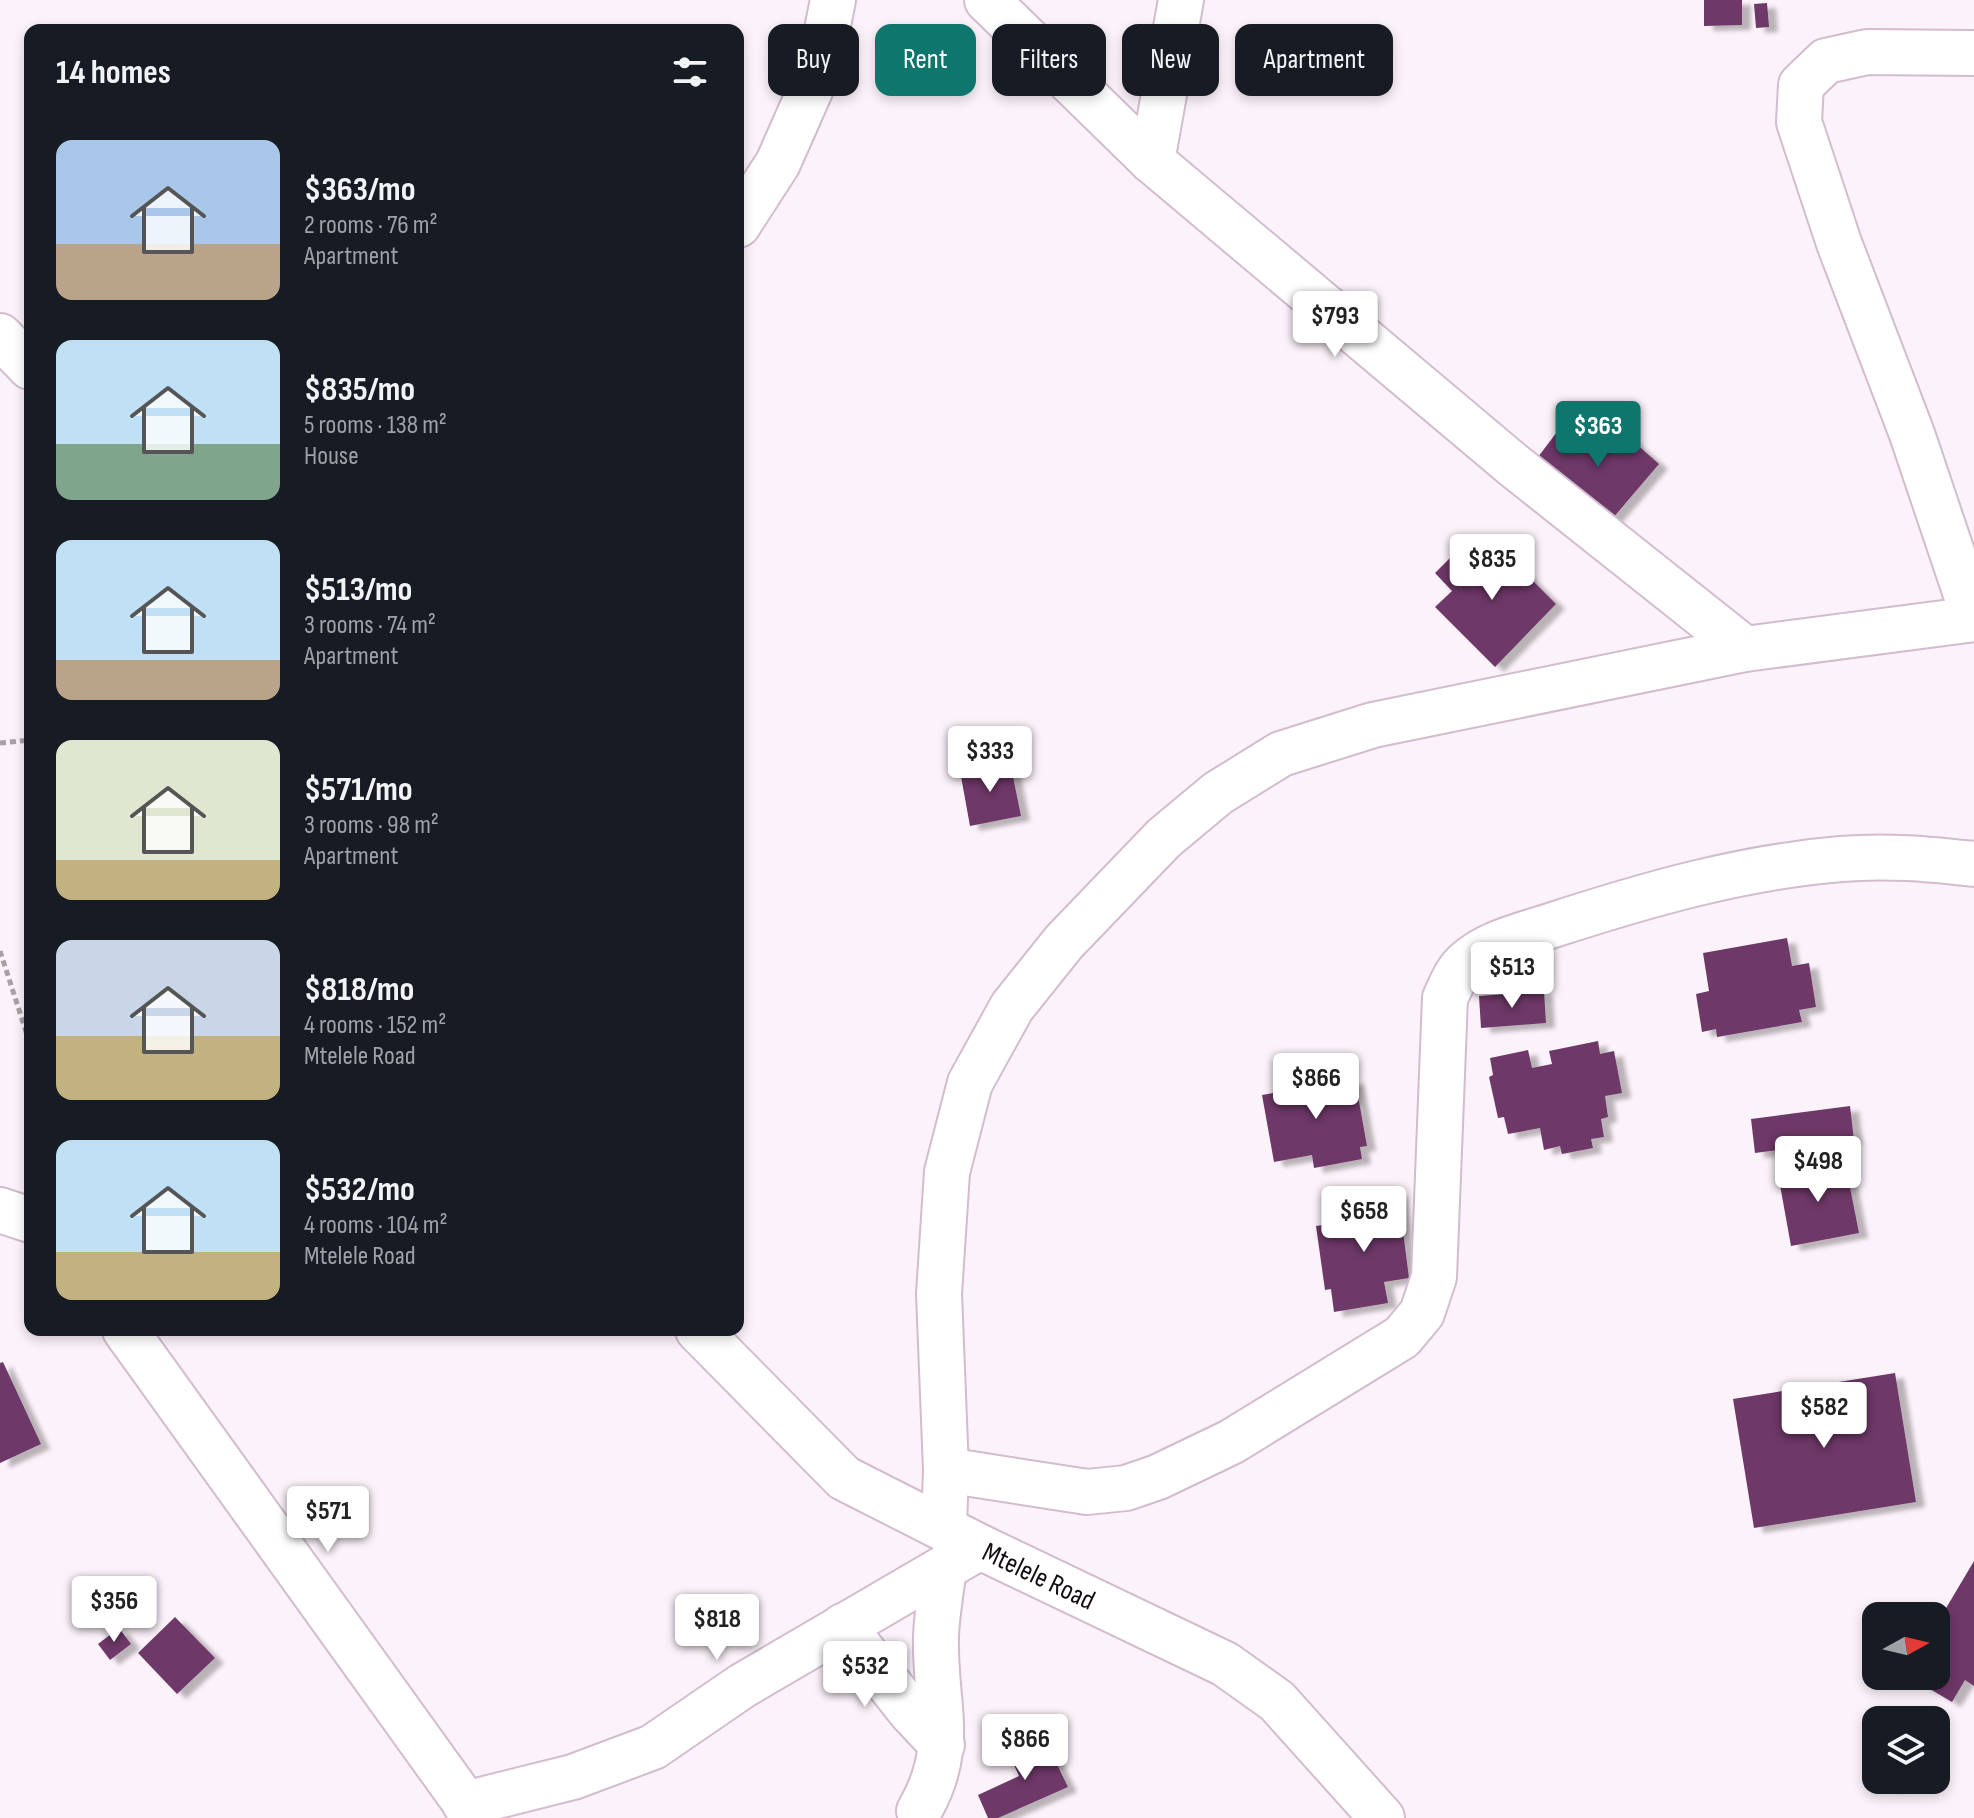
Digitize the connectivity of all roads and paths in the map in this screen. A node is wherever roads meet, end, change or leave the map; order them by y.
1 (833, 0) edge
2 (987, 0) edge
3 (1181, 0) edge
4 (1974, 53) edge
5 (1152, 161) junction
6 (744, 216) edge
7 (0, 336) edge
8 (24, 361) edge
9 (1974, 619) edge
10 (1745, 649) junction
11 (24, 741) edge
12 (0, 743) edge
13 (1974, 864) edge
14 (0, 951) edge
15 (24, 1025) edge
16 (0, 1210) edge
17 (24, 1218) edge
18 (129, 1336) edge
19 (704, 1336) edge
20 (946, 1470) junction
21 (956, 1547) junction
22 (843, 1626) junction
23 (942, 1745) junction
24 (471, 1811) edge
25 (919, 1811) dead end
26 (1382, 1818) edge

1 - 6 street
2 - 5 street
3 - 5 street
4 - 9 street
5 - 10 street
7 - 8 street
9 - 10 street
10 - 20 street
11 - 12 path
13 - 20 street
14 - 15 path
16 - 17 street
18 - 24 street
19 - 21 street, Mtelele Road
20 - 21 street
21 - 22 street
21 - 23 street
21 - 26 street, Mtelele Road
22 - 23 street
22 - 24 street
23 - 25 street

